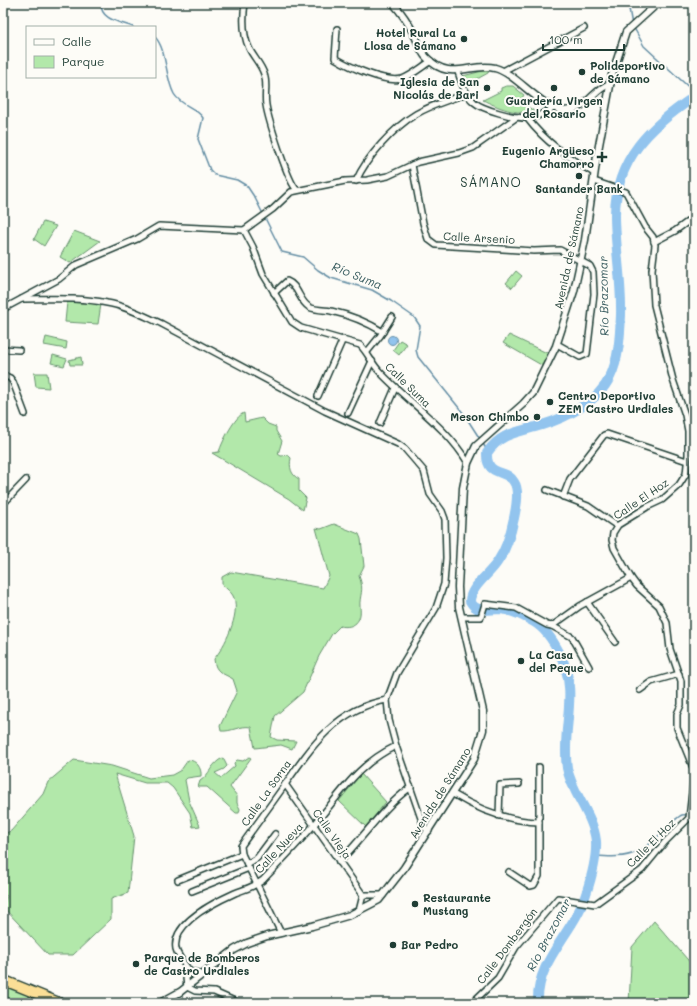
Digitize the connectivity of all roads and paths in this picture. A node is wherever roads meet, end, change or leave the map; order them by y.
1 (245, 3) edge
2 (393, 3) edge
3 (658, 3) edge
4 (584, 28) dead end
5 (337, 29) dead end
6 (431, 61) junction
7 (458, 72) junction
8 (502, 72) junction
9 (610, 84) junction
10 (467, 93) junction
11 (554, 108) junction
12 (517, 117) junction
13 (528, 118) junction
14 (412, 165) junction
15 (594, 173) junction
16 (356, 180) junction
17 (594, 181) junction
18 (297, 190) junction
19 (694, 217) edge
20 (244, 230) junction
21 (654, 242) junction
22 (581, 260) junction
23 (274, 293) junction
24 (22, 299) junction
25 (3, 309) edge
26 (392, 317) dead end
27 (382, 332) junction
28 (343, 339) junction
29 (557, 344) junction
30 (3, 349) edge
31 (19, 350) dead end
32 (367, 352) junction
33 (372, 361) junction
34 (3, 375) edge
35 (395, 388) junction
36 (318, 396) dead end
37 (348, 413) dead end
38 (25, 414) dead end
39 (380, 423) dead end
40 (687, 461) junction
41 (468, 463) junction
42 (26, 480) dead end
43 (547, 490) dead end
44 (563, 497) junction
45 (3, 504) edge
46 (617, 526) junction
47 (631, 578) junction
48 (587, 602) junction
49 (462, 617) junction
50 (552, 626) junction
51 (615, 642) dead end
52 (589, 667) dead end
53 (679, 674) junction
54 (640, 690) dead end
55 (386, 700) junction
56 (396, 746) junction
57 (539, 767) dead end
58 (694, 770) edge
59 (694, 775) edge
60 (285, 784) junction
61 (519, 784) dead end
62 (410, 787) junction
63 (452, 794) junction
64 (499, 816) junction
65 (539, 822) junction
66 (314, 826) junction
67 (429, 830) junction
68 (275, 834) dead end
69 (242, 854) junction
70 (339, 862) junction
71 (248, 866) junction
72 (509, 872) dead end
73 (178, 880) dead end
74 (258, 884) junction
75 (192, 891) dead end
76 (363, 895) junction
77 (383, 895) junction
78 (580, 901) joint
79 (359, 911) junction
80 (281, 933) junction
81 (191, 973) junction
82 (202, 975) junction
83 (3, 980) edge
84 (187, 987) junction
85 (60, 1003) edge
86 (160, 1003) edge
87 (239, 1003) edge
88 (472, 1003) edge

1 - 18 street
2 - 6 street
3 - 9 street, Avenida de Sámano
4 - 8 street
5 - 6 street
6 - 7 street
7 - 8 street
7 - 10 street
8 - 11 street
9 - 11 street
9 - 15 street, Avenida de Sámano
10 - 12 street
10 - 16 street
11 - 13 street
12 - 13 street
12 - 14 street
13 - 15 street
14 - 16 street
14 - 22 street, Calle Arsenio
15 - 17 street, Avenida de Sámano
16 - 18 street
17 - 21 street
17 - 22 street, Avenida de Sámano
18 - 20 street
19 - 21 street
20 - 23 street, Calle Suma
20 - 24 street
21 - 40 street, Calle El Hoz
22 - 29 street, Avenida de Sámano
22 - 29 street
23 - 27 street
23 - 28 street, Calle Suma
24 - 25 street
24 - 55 street
26 - 27 street
27 - 32 street
28 - 32 street, Calle Suma
28 - 36 street
29 - 41 street, Avenida de Sámano
30 - 31 street
32 - 33 street, Calle Suma
33 - 35 street, Calle Suma
33 - 37 street
34 - 38 street
35 - 39 street
35 - 41 street, Calle Suma
40 - 44 street
40 - 46 street, Calle El Hoz
41 - 49 street, Avenida de Sámano
42 - 45 street
43 - 44 street
44 - 46 street
46 - 47 street, Calle El Hoz
47 - 48 street
47 - 53 street, Calle El Hoz
48 - 50 street
48 - 51 street
49 - 50 street
49 - 63 street, Avenida de Sámano
50 - 52 street
53 - 54 street
53 - 58 street, Calle El Hoz
55 - 56 street
55 - 60 street, Calle La Sorna
56 - 62 street
56 - 66 street, Calle Nueva
57 - 65 street
59 - 78 street, Calle El Hoz
60 - 66 street, Calle Vieja
60 - 69 street, Calle La Sorna
61 - 64 street
62 - 67 street
62 - 70 street
63 - 64 street
63 - 67 street, Avenida de Sámano
64 - 65 street
65 - 72 street
66 - 70 street, Calle Vieja
66 - 74 street, Calle Nueva
67 - 77 street, Avenida de Sámano
68 - 71 street
69 - 71 street
69 - 73 street
70 - 76 street, Calle Vieja
71 - 74 street
71 - 75 street
74 - 80 street
74 - 81 street, Calle Nueva
76 - 77 street
76 - 79 street
77 - 79 street, Avenida de Sámano
78 - 88 street, Calle Dombergón
79 - 80 street, Avenida de Sámano
80 - 82 street, Avenida de Sámano
81 - 82 street
81 - 84 street
82 - 84 street, Avenida de Sámano
83 - 85 highway
84 - 86 street, Avenida de Sámano
84 - 87 street

